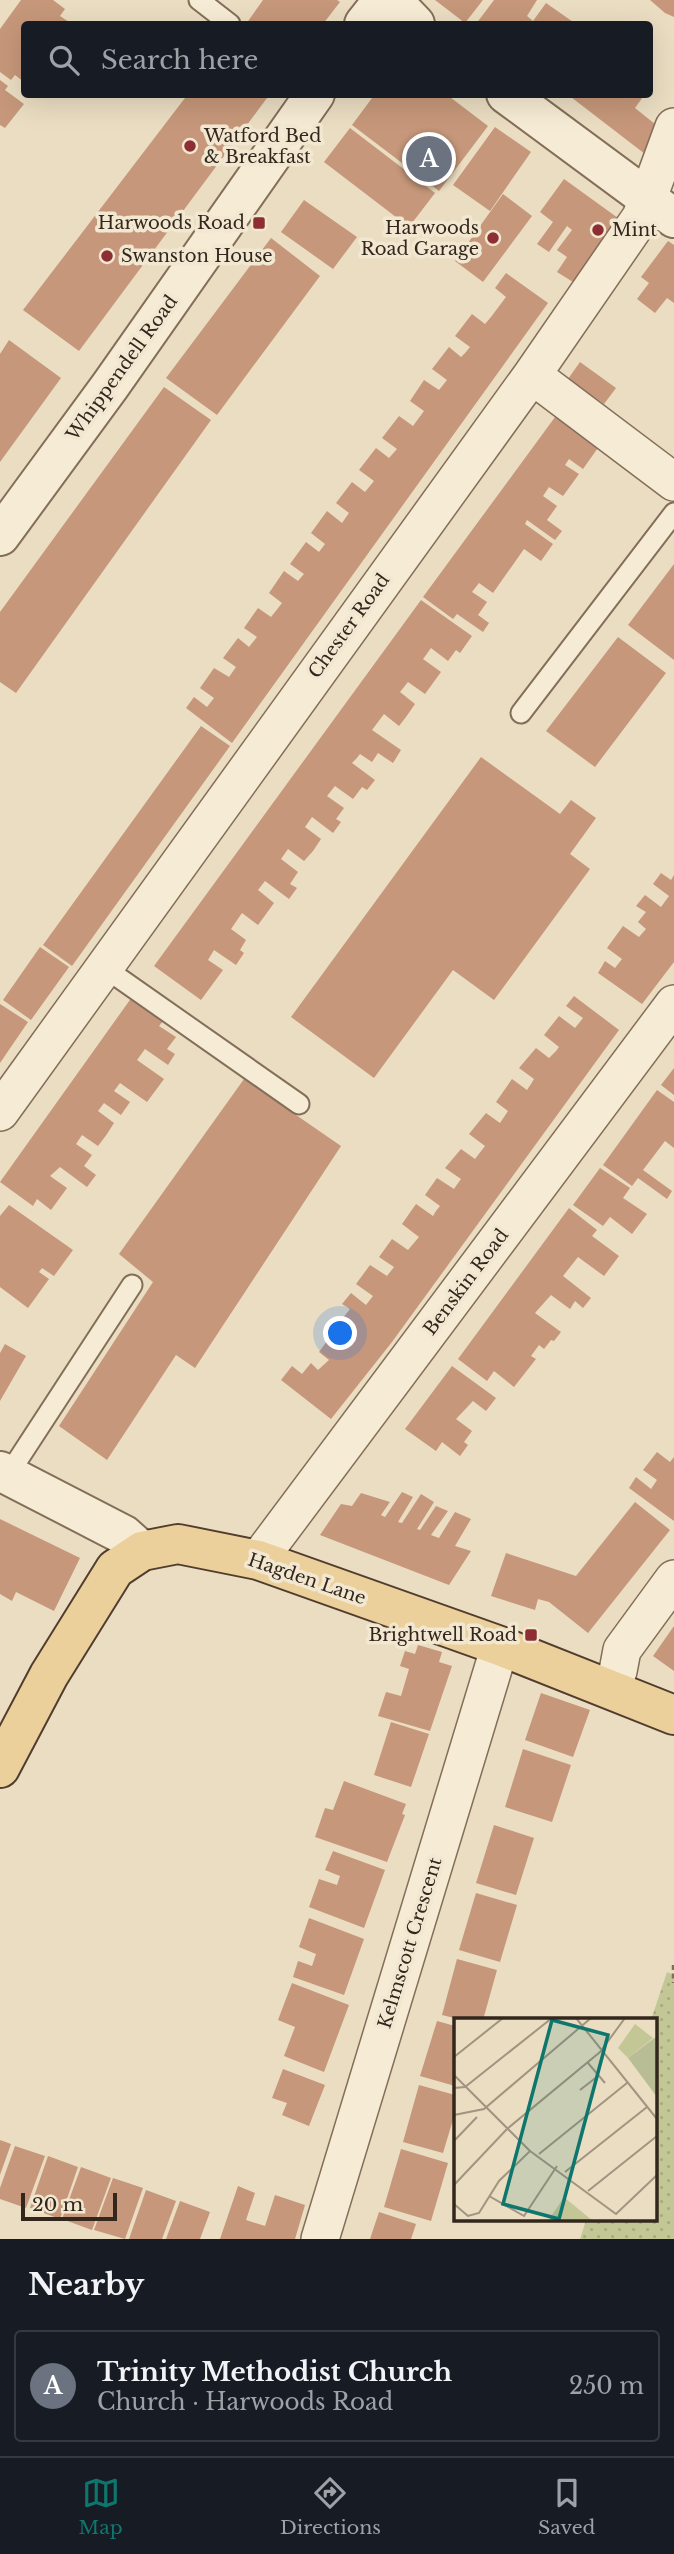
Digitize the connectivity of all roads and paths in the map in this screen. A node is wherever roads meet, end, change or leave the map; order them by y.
1 (199, 0) edge
2 (383, 0) edge
3 (392, 0) edge
4 (226, 21) edge
5 (366, 21) edge
6 (412, 21) edge
7 (312, 98) edge
8 (511, 98) edge
9 (674, 127) edge
10 (661, 208) edge
11 (532, 375) junction
12 (674, 482) edge
13 (674, 513) edge
14 (0, 536) edge
15 (521, 713) dead end
16 (102, 966) junction
17 (674, 1004) edge
18 (299, 1104) dead end
19 (0, 1112) edge
20 (132, 1285) dead end
21 (4, 1473) edge
22 (142, 1551) junction
23 (258, 1560) junction
24 (674, 1579) edge
25 (500, 1646) junction
26 (609, 1689) junction
27 (674, 1715) edge
28 (0, 1768) edge
29 (674, 1965) edge
30 (674, 1983) edge
31 (320, 2239) edge

1 - 4 lane
2 - 5 street
3 - 6 street
7 - 14 street, Whippendell Road
8 - 10 street
9 - 10 street, Chester Road
10 - 11 street, Chester Road
11 - 12 street
11 - 16 street, Chester Road
13 - 15 lane
16 - 18 lane
16 - 19 street, Chester Road
17 - 23 street, Benskin Road
20 - 21 lane
21 - 22 street
22 - 23 main road, Hagden Lane
22 - 28 main road, Hagden Lane
23 - 25 main road, Hagden Lane
24 - 26 street
25 - 26 main road, Hagden Lane
25 - 31 street, Kelmscott Crescent
26 - 27 main road, Hagden Lane
29 - 30 path

